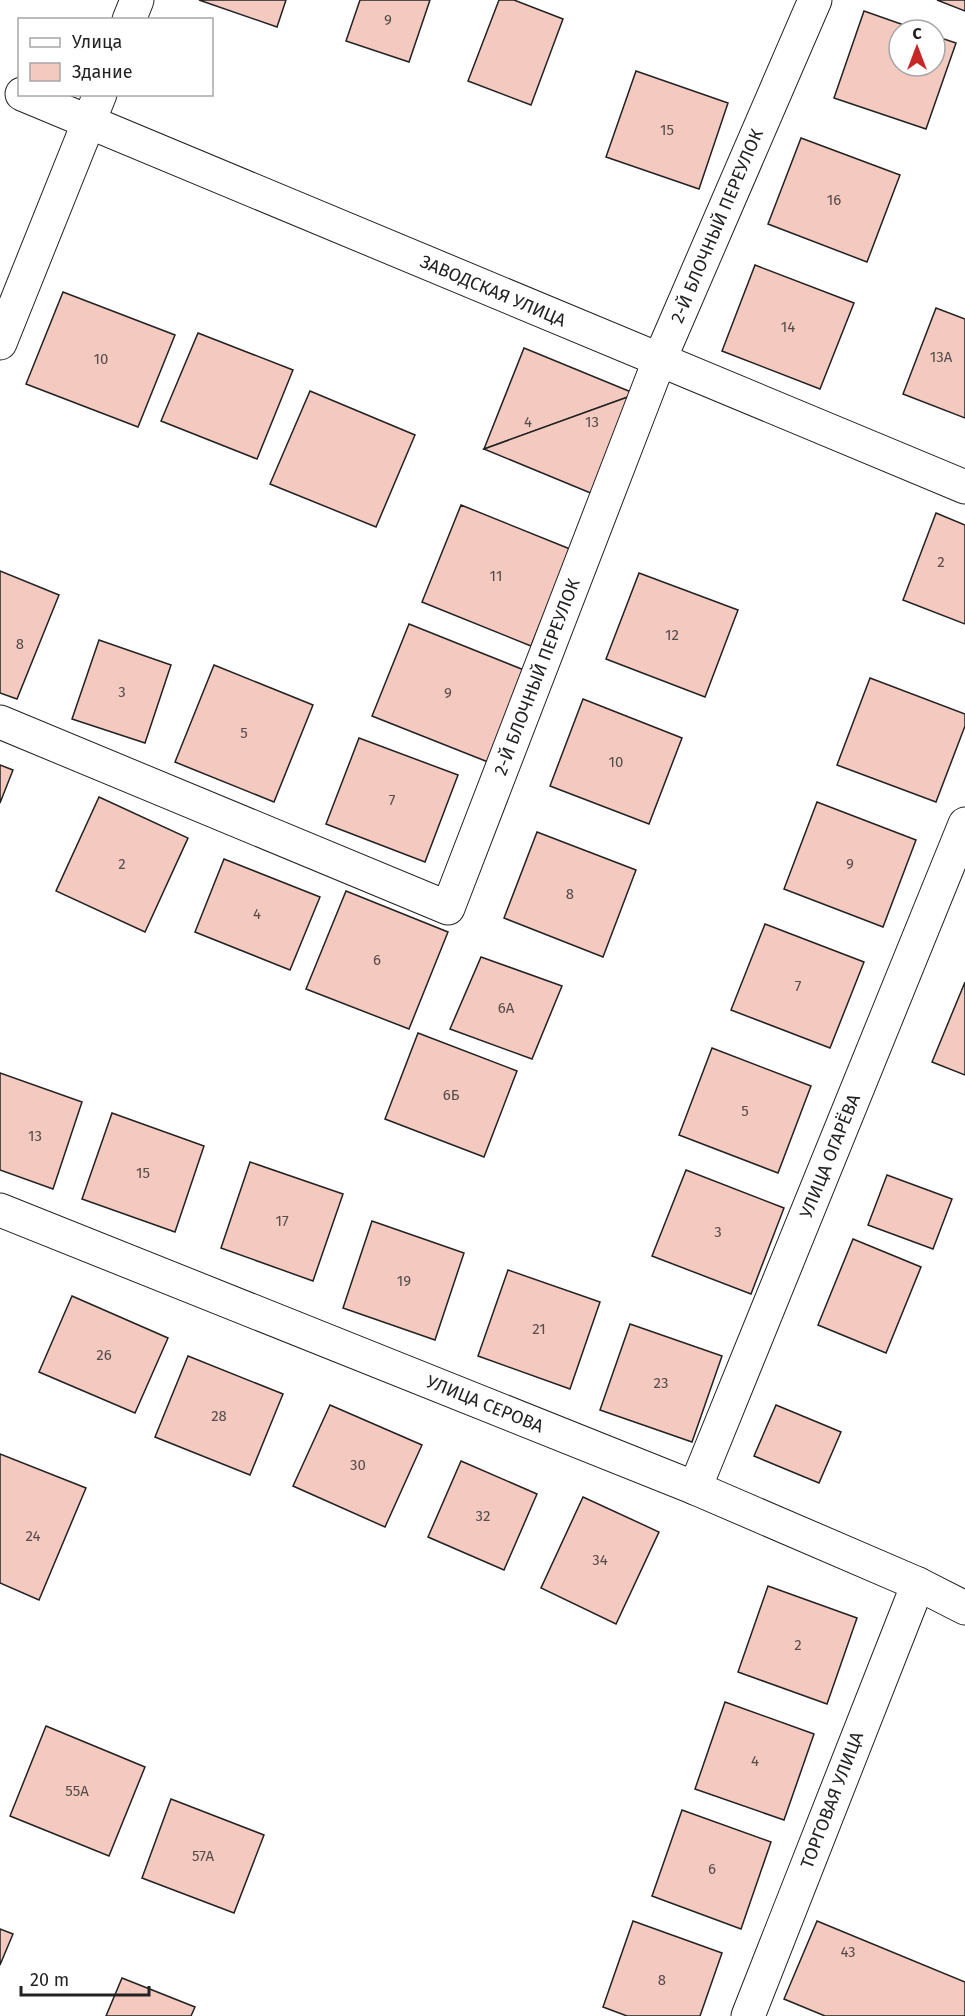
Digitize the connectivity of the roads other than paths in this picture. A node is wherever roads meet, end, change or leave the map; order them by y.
1 (137, 0) edge
2 (814, 0) edge
3 (130, 18) edge
4 (0, 86) edge
5 (18, 93) edge
6 (32, 96) edge
7 (95, 108) edge
8 (0, 343) edge
9 (659, 361) junction
10 (965, 488) edge
11 (0, 722) edge
12 (965, 824) edge
13 (0, 1210) edge
14 (695, 1488) junction
15 (918, 1584) junction
16 (965, 1608) edge
17 (748, 2016) edge

1 - 3 street
2 - 9 street, 2-Й БЛОЧНЫЙ ПЕРЕУЛОК
4 - 5 street, ЗАВОДСКАЯ УЛИЦА
6 - 7 street, ЗАВОДСКАЯ УЛИЦА
7 - 8 street
7 - 9 street, ЗАВОДСКАЯ УЛИЦА
9 - 10 street, ЗАВОДСКАЯ УЛИЦА
9 - 11 street, 2-Й БЛОЧНЫЙ ПЕРЕУЛОК
12 - 14 street, УЛИЦА ОГАРЁВА
13 - 14 street, УЛИЦА СЕРОВА
14 - 15 street, УЛИЦА СЕРОВА
15 - 16 street, УЛИЦА СЕРОВА
15 - 17 street, ТОРГОВАЯ УЛИЦА

